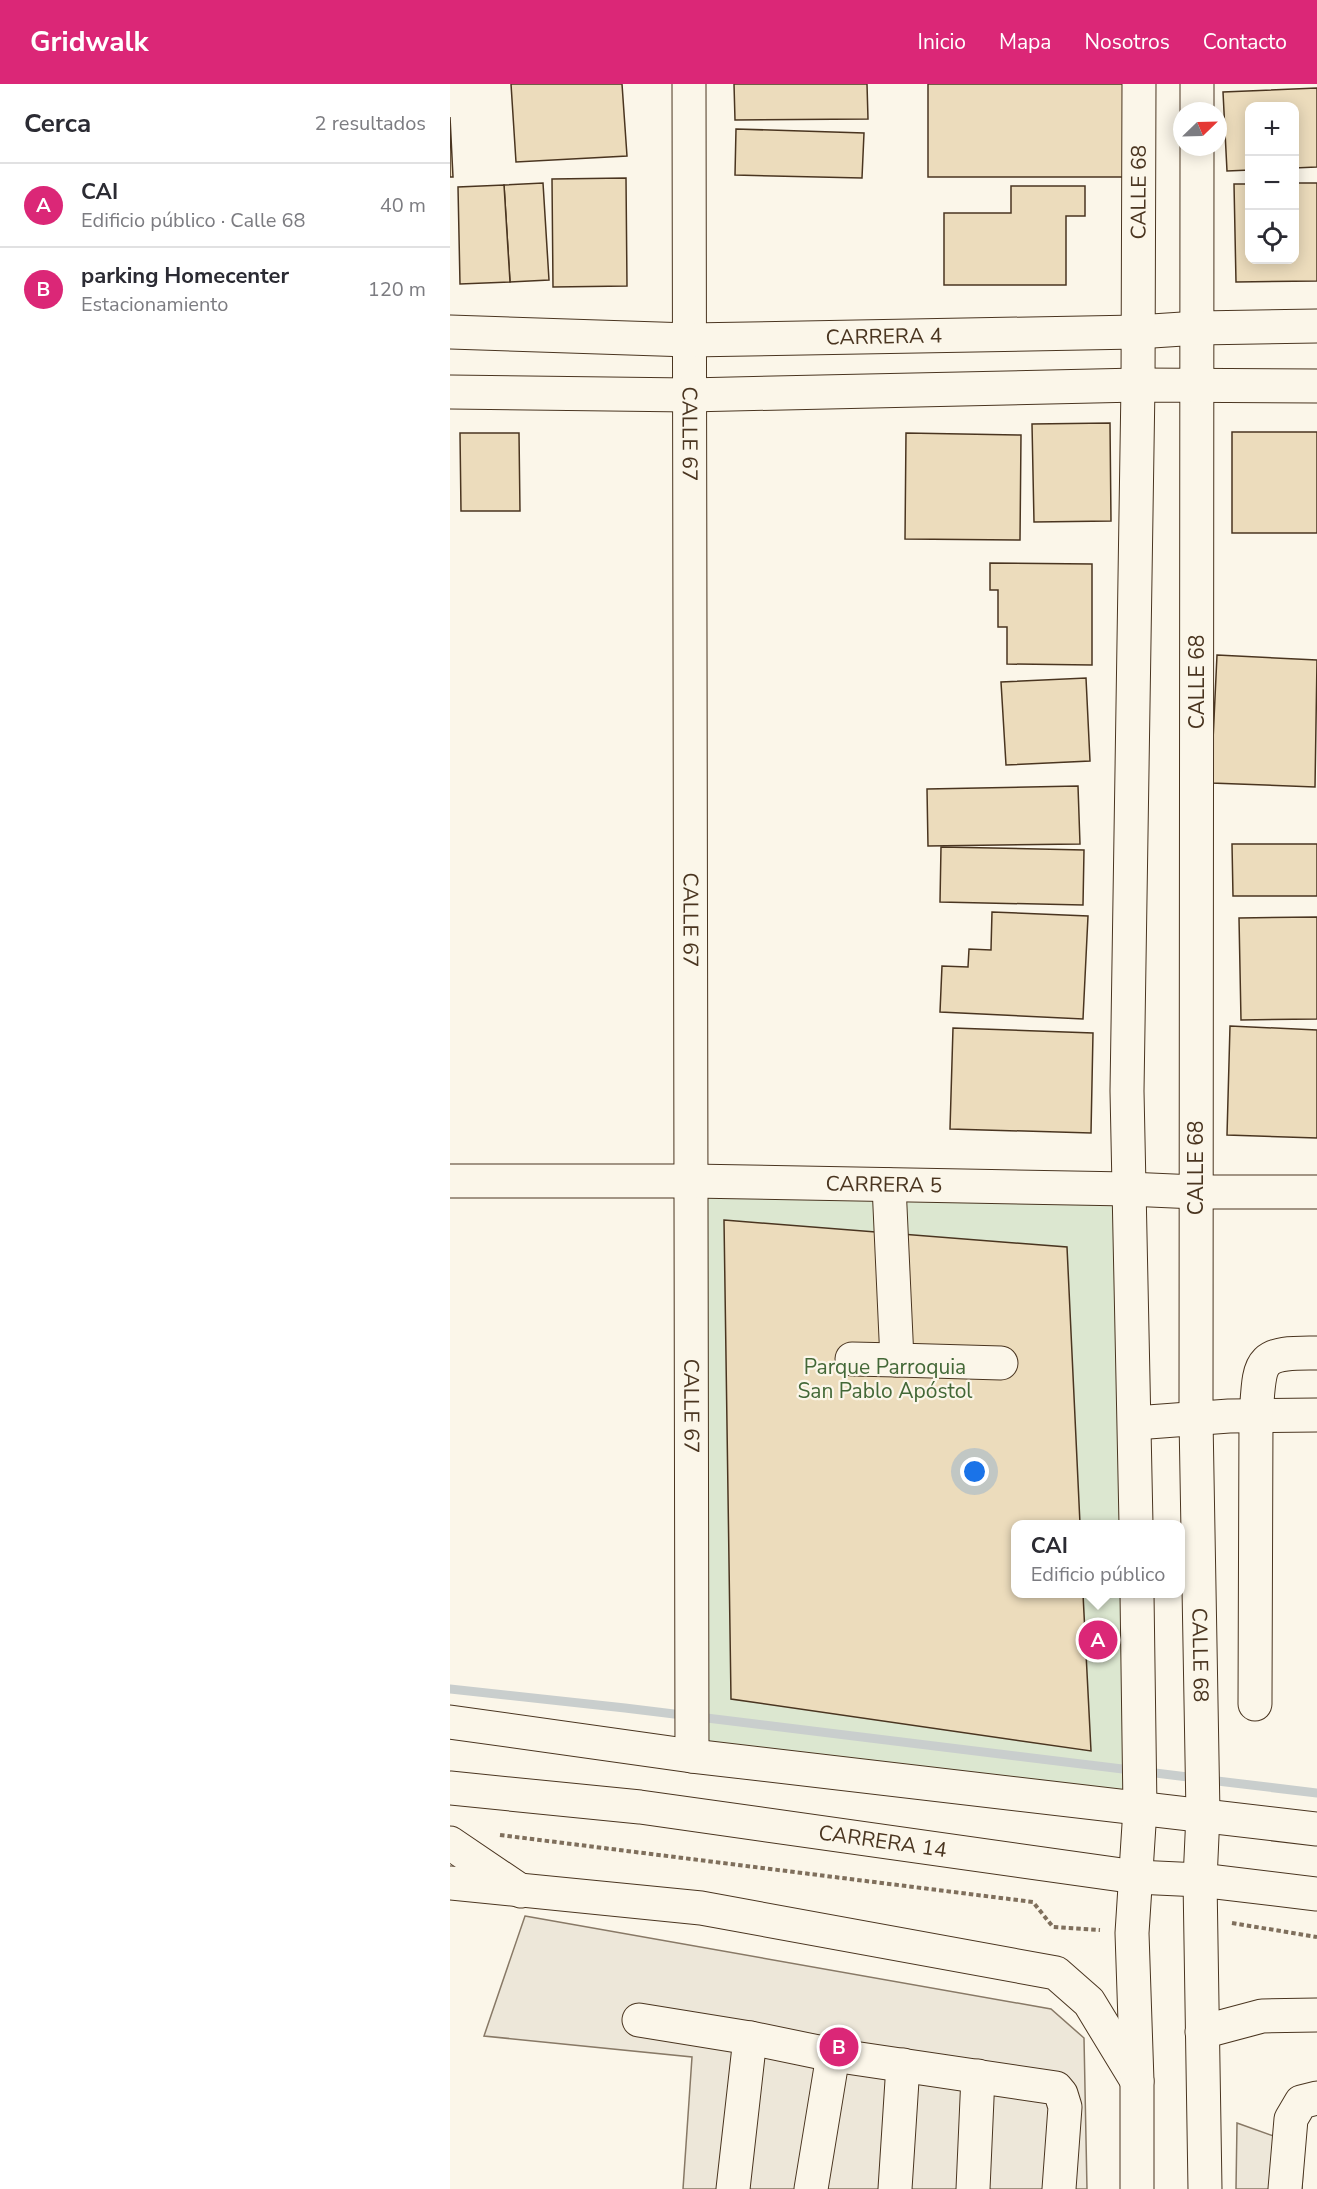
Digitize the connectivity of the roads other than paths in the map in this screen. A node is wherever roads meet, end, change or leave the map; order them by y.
1 (689, 84) edge
2 (1139, 84) edge
3 (1197, 84) edge
4 (1197, 102) edge
5 (1197, 156) edge
6 (1317, 326) edge
7 (1198, 328) junction
8 (450, 332) edge
9 (1137, 333) junction
10 (689, 340) junction
11 (1138, 385) junction
12 (1197, 385) junction
13 (1317, 386) edge
14 (450, 392) edge
15 (689, 395) junction
16 (450, 1181) edge
17 (691, 1181) junction
18 (889, 1185) junction
19 (1128, 1189) junction
20 (1196, 1192) junction
21 (1317, 1192) edge
22 (1317, 1353) edge
23 (852, 1359) dead end
24 (897, 1360) junction
25 (1001, 1363) dead end
26 (1317, 1415) edge
27 (1256, 1417) junction
28 (1196, 1419) junction
29 (1135, 1423) junction
30 (1136, 1520) edge
31 (1137, 1598) edge
32 (1255, 1704) dead end
33 (450, 1722) edge
34 (692, 1742) junction
35 (450, 1788) edge
36 (1140, 1809) junction
37 (1203, 1814) junction
38 (1317, 1829) edge
39 (450, 1843) edge
40 (1136, 1877) junction
41 (1200, 1880) junction
42 (450, 1883) edge
43 (521, 1891) junction
44 (1317, 1894) edge
45 (1317, 2014) edge
46 (639, 2020) dead end
47 (1202, 2032) junction
48 (750, 2038) junction
49 (833, 2055) junction
50 (903, 2065) junction
51 (978, 2076) junction
52 (1137, 2081) junction
53 (1317, 2098) edge
54 (733, 2189) edge
55 (811, 2189) edge
56 (895, 2189) edge
57 (973, 2189) edge
58 (1059, 2189) edge
59 (1137, 2189) edge
60 (1205, 2189) edge
61 (1285, 2189) edge

1 - 10 street, CALLE 67
2 - 9 street, CALLE 68
3 - 4 street
5 - 7 street, CALLE 68
6 - 7 street, CARRERA 4
7 - 9 street, CARRERA 4
7 - 12 street, CALLE 68
8 - 10 street, CARRERA 4
9 - 10 street, CARRERA 4
9 - 11 street, CALLE 68
10 - 15 street, CALLE 67
11 - 12 street
11 - 15 street
11 - 19 street, CALLE 68
12 - 13 street
12 - 20 street, CALLE 68
14 - 15 street
15 - 17 street, CALLE 67
16 - 17 street, CARRERA 5
17 - 18 street, CARRERA 5
17 - 34 street, CALLE 67
18 - 19 street, CARRERA 5
18 - 24 street
19 - 20 street, CARRERA 5
19 - 29 street, CALLE 68
20 - 21 street, CARRERA 5
20 - 28 street, CALLE 68
22 - 27 street
23 - 24 street
24 - 25 street
26 - 27 street
27 - 28 street
27 - 32 street
28 - 29 street
28 - 37 street, CALLE 68
29 - 30 street, CALLE 68
31 - 36 street
33 - 34 street
34 - 36 street
35 - 40 street, CARRERA 14
36 - 37 street
36 - 40 street
37 - 38 street
37 - 41 street, CALLE 68
39 - 43 street
40 - 41 street, CARRERA 14
40 - 52 street
41 - 44 street, CARRERA 14
41 - 47 street, CALLE 68
42 - 43 street
43 - 52 street
45 - 47 street
46 - 48 street
47 - 60 street, CALLE 68
48 - 49 street
48 - 54 street
49 - 50 street
49 - 55 street
50 - 51 street
50 - 56 street
51 - 57 street
51 - 58 street
52 - 59 street
53 - 61 street

